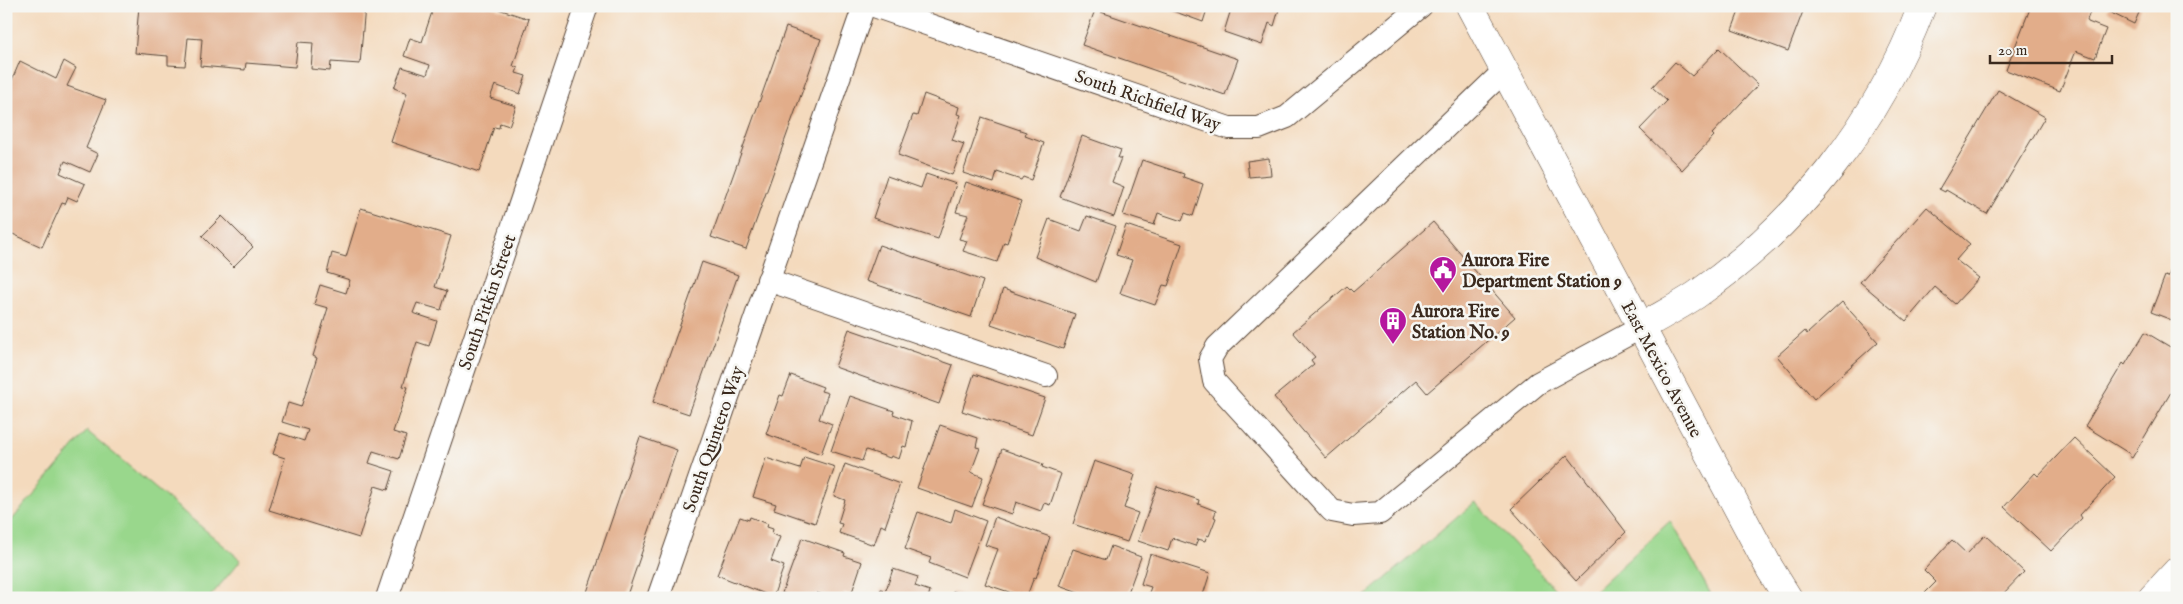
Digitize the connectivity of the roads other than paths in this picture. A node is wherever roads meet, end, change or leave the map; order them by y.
1 (587, 6) edge
2 (864, 6) edge
3 (874, 6) edge
4 (1421, 6) edge
5 (1470, 6) edge
6 (1922, 6) edge
7 (1504, 71) junction
8 (768, 280) junction
9 (1640, 328) junction
10 (1046, 376) dead end
11 (2177, 571) edge
12 (387, 598) edge
13 (658, 598) edge
14 (1788, 598) edge
15 (2152, 598) edge

1 - 12 lane, South Pitkin Street
2 - 8 lane, South Quintero Way
3 - 4 lane, South Richfield Way
5 - 7 street, East Mexico Avenue
6 - 9 street
7 - 9 street, East Mexico Avenue
7 - 9 lane
8 - 10 lane
8 - 13 lane, South Quintero Way
9 - 14 street, East Mexico Avenue
11 - 15 street

